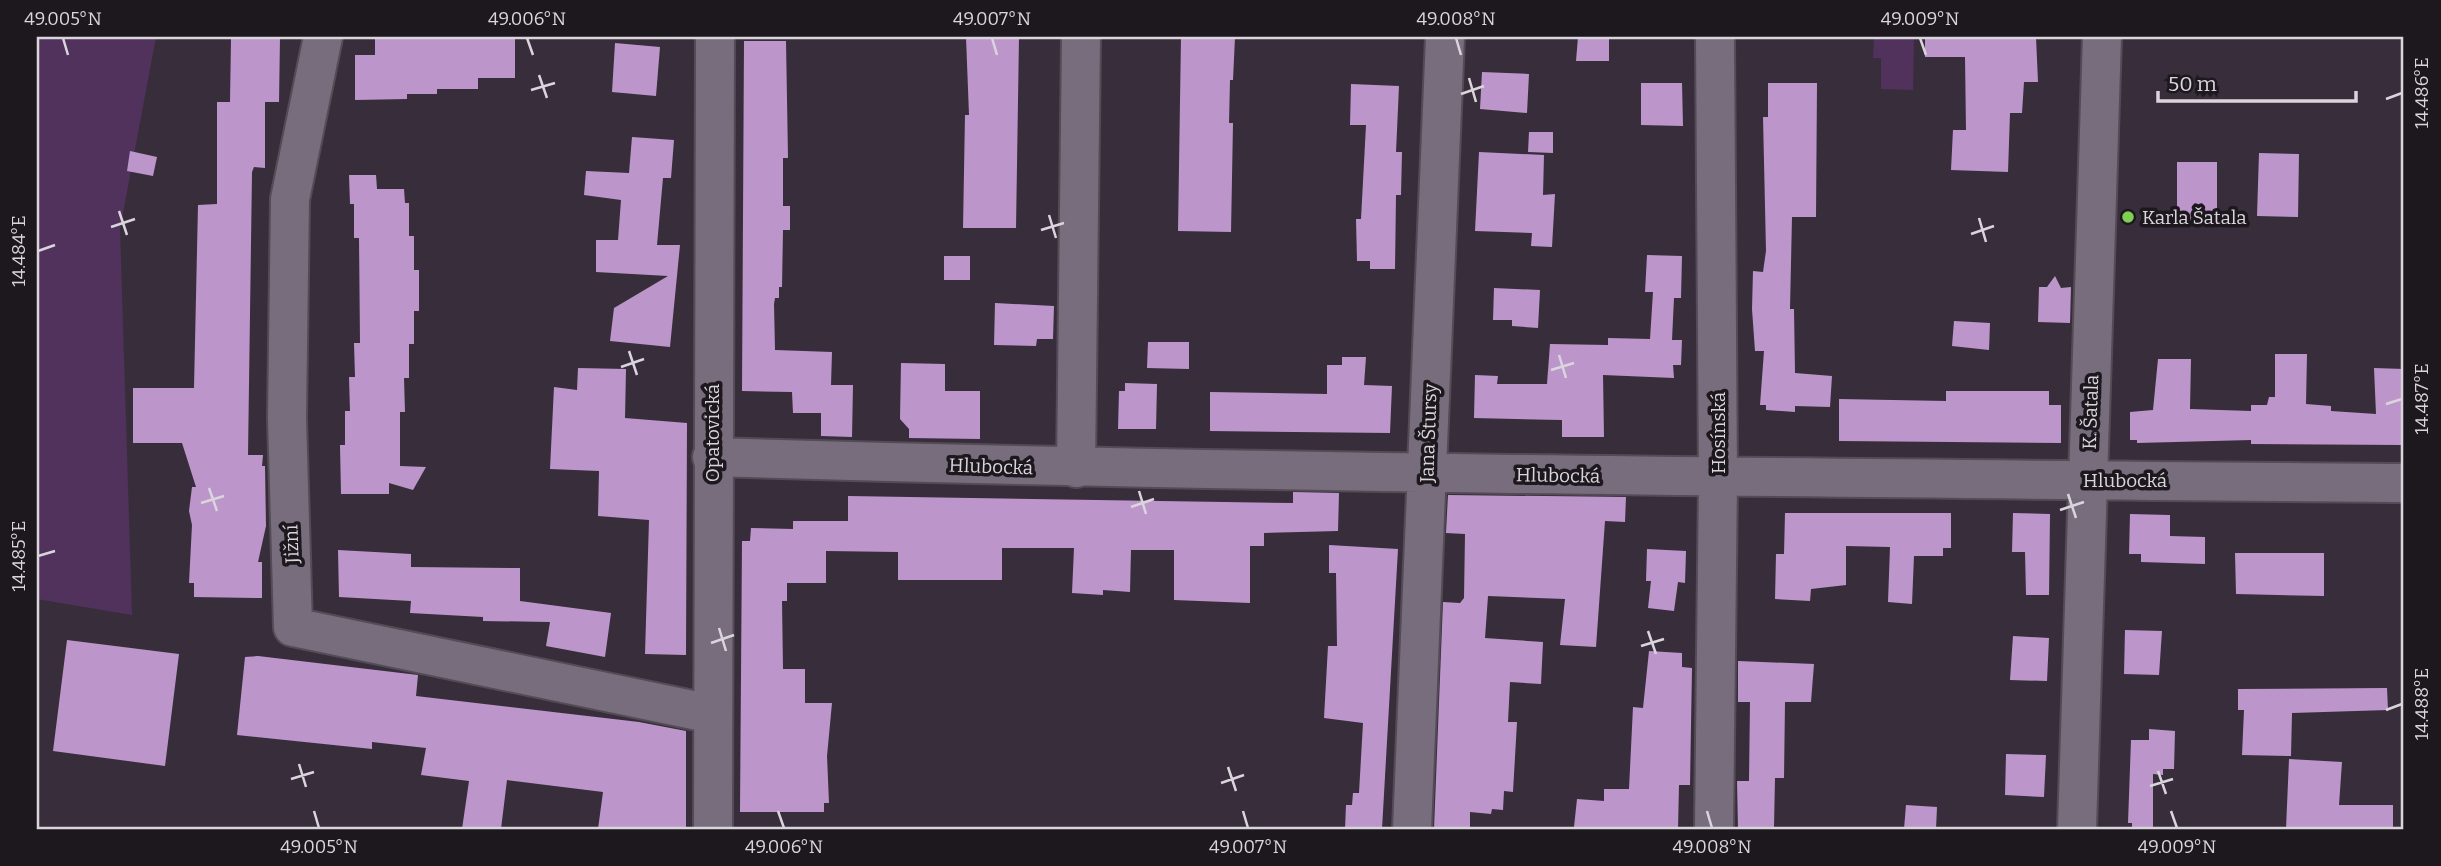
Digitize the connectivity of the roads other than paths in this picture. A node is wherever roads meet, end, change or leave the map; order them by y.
1 (323, 37) edge
2 (715, 37) edge
3 (1081, 37) edge
4 (1445, 37) edge
5 (1715, 37) edge
6 (2102, 37) edge
7 (712, 457) junction
8 (1076, 468) junction
9 (1426, 472) junction
10 (1718, 479) junction
11 (2088, 480) junction
12 (2404, 483) edge
13 (712, 714) junction
14 (713, 829) edge
15 (1412, 829) edge
16 (1714, 829) edge
17 (2077, 829) edge

1 - 13 street, Jižní
2 - 7 street, Opatovická
3 - 8 street
4 - 9 street, Jana Štursy
5 - 10 street, Hosínská
6 - 11 street, K. Šatala
7 - 8 street, Hlubocká
7 - 13 street, Opatovická
8 - 9 street, Hlubocká
9 - 10 street, Hlubocká
9 - 15 street, Jana Štursy
10 - 11 street, Hlubocká
10 - 16 street, Hosínská
11 - 12 street, Hlubocká
11 - 17 street, K. Šatala
13 - 14 street, Opatovická

